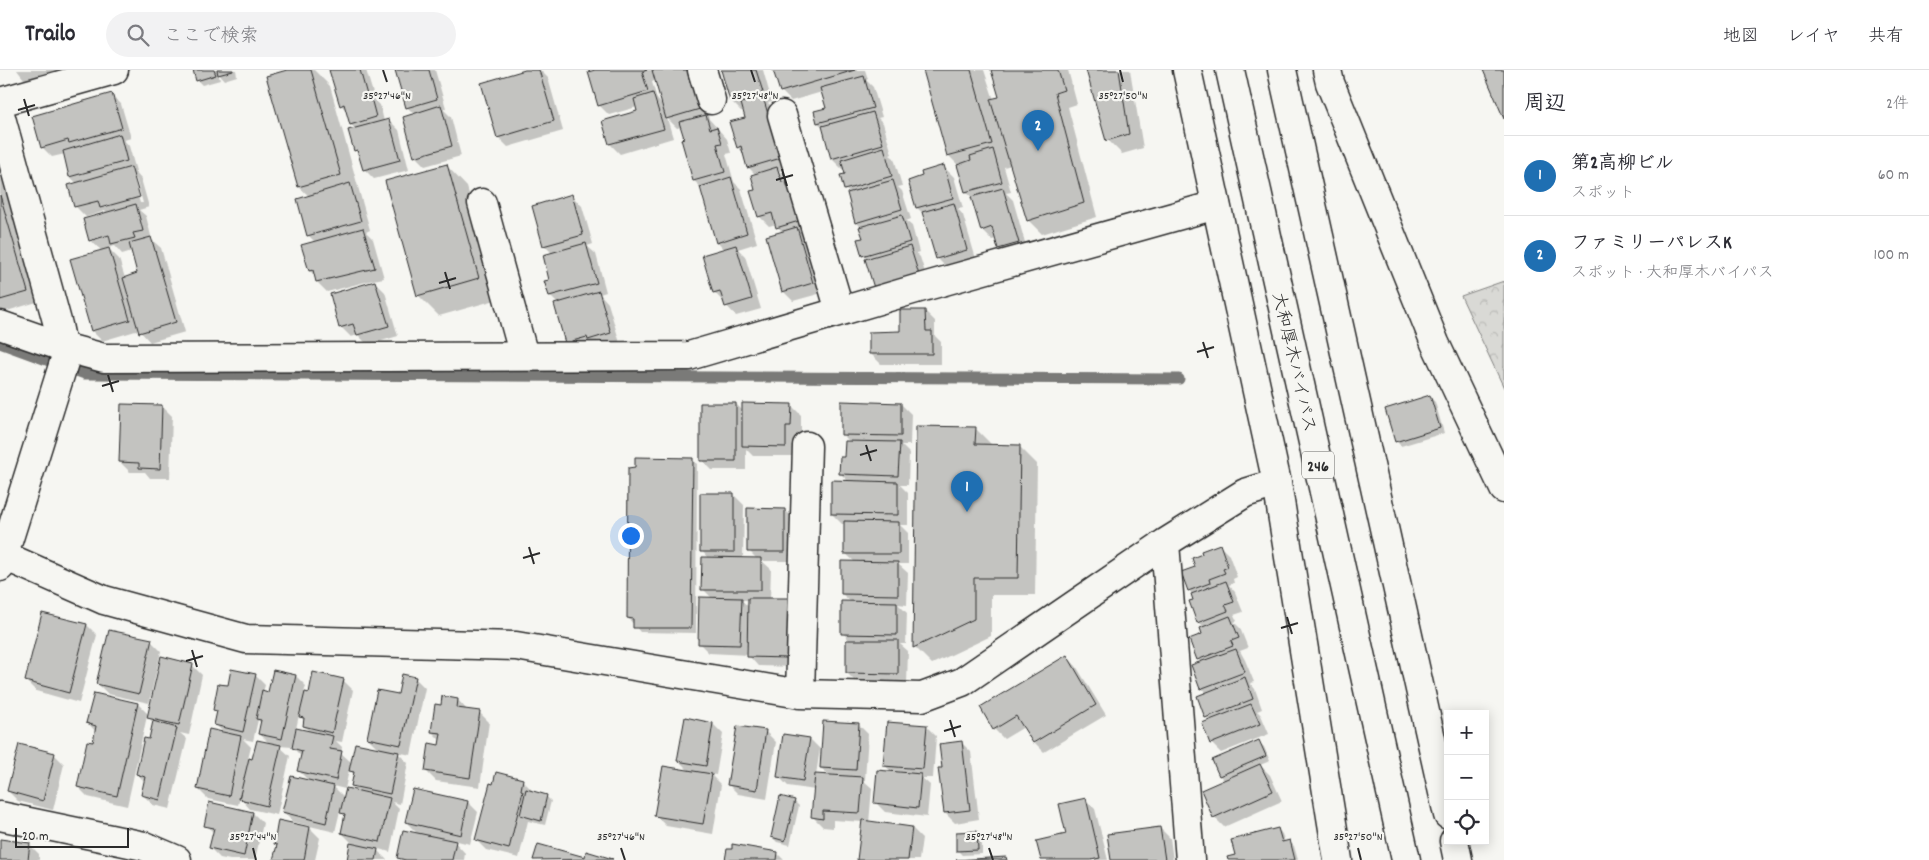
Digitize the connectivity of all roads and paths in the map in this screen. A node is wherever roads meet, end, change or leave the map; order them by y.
1 (114, 70) edge
2 (702, 70) edge
3 (1187, 70) edge
4 (1230, 70) edge
5 (1282, 70) edge
6 (1327, 70) edge
7 (711, 100) dead end
8 (0, 102) edge
9 (0, 114) edge
10 (782, 115) dead end
11 (482, 203) dead end
12 (1216, 205) junction
13 (840, 311) junction
14 (0, 325) edge
15 (524, 356) junction
16 (62, 363) junction
17 (807, 446) dead end
18 (1277, 483) junction
19 (1504, 490) edge
20 (1165, 543) junction
21 (1, 558) edge
22 (800, 694) junction
23 (1445, 800) edge
24 (0, 816) edge
25 (1455, 845) edge
26 (177, 860) edge
27 (1190, 860) edge
28 (1338, 860) edge
29 (1406, 860) edge
30 (1458, 860) edge

1 - 8 main road
2 - 7 main road
3 - 12 main road
4 - 29 main road, 大和厚木バイパス / 246
5 - 23 main road
6 - 19 main road
9 - 16 main road
10 - 13 main road
11 - 15 main road
12 - 13 main road
12 - 18 main road
13 - 15 main road
14 - 16 main road
15 - 16 main road
16 - 21 main road
17 - 22 main road
18 - 20 main road
18 - 28 main road
20 - 22 main road
20 - 27 main road
21 - 22 main road
24 - 26 main road
25 - 30 main road

